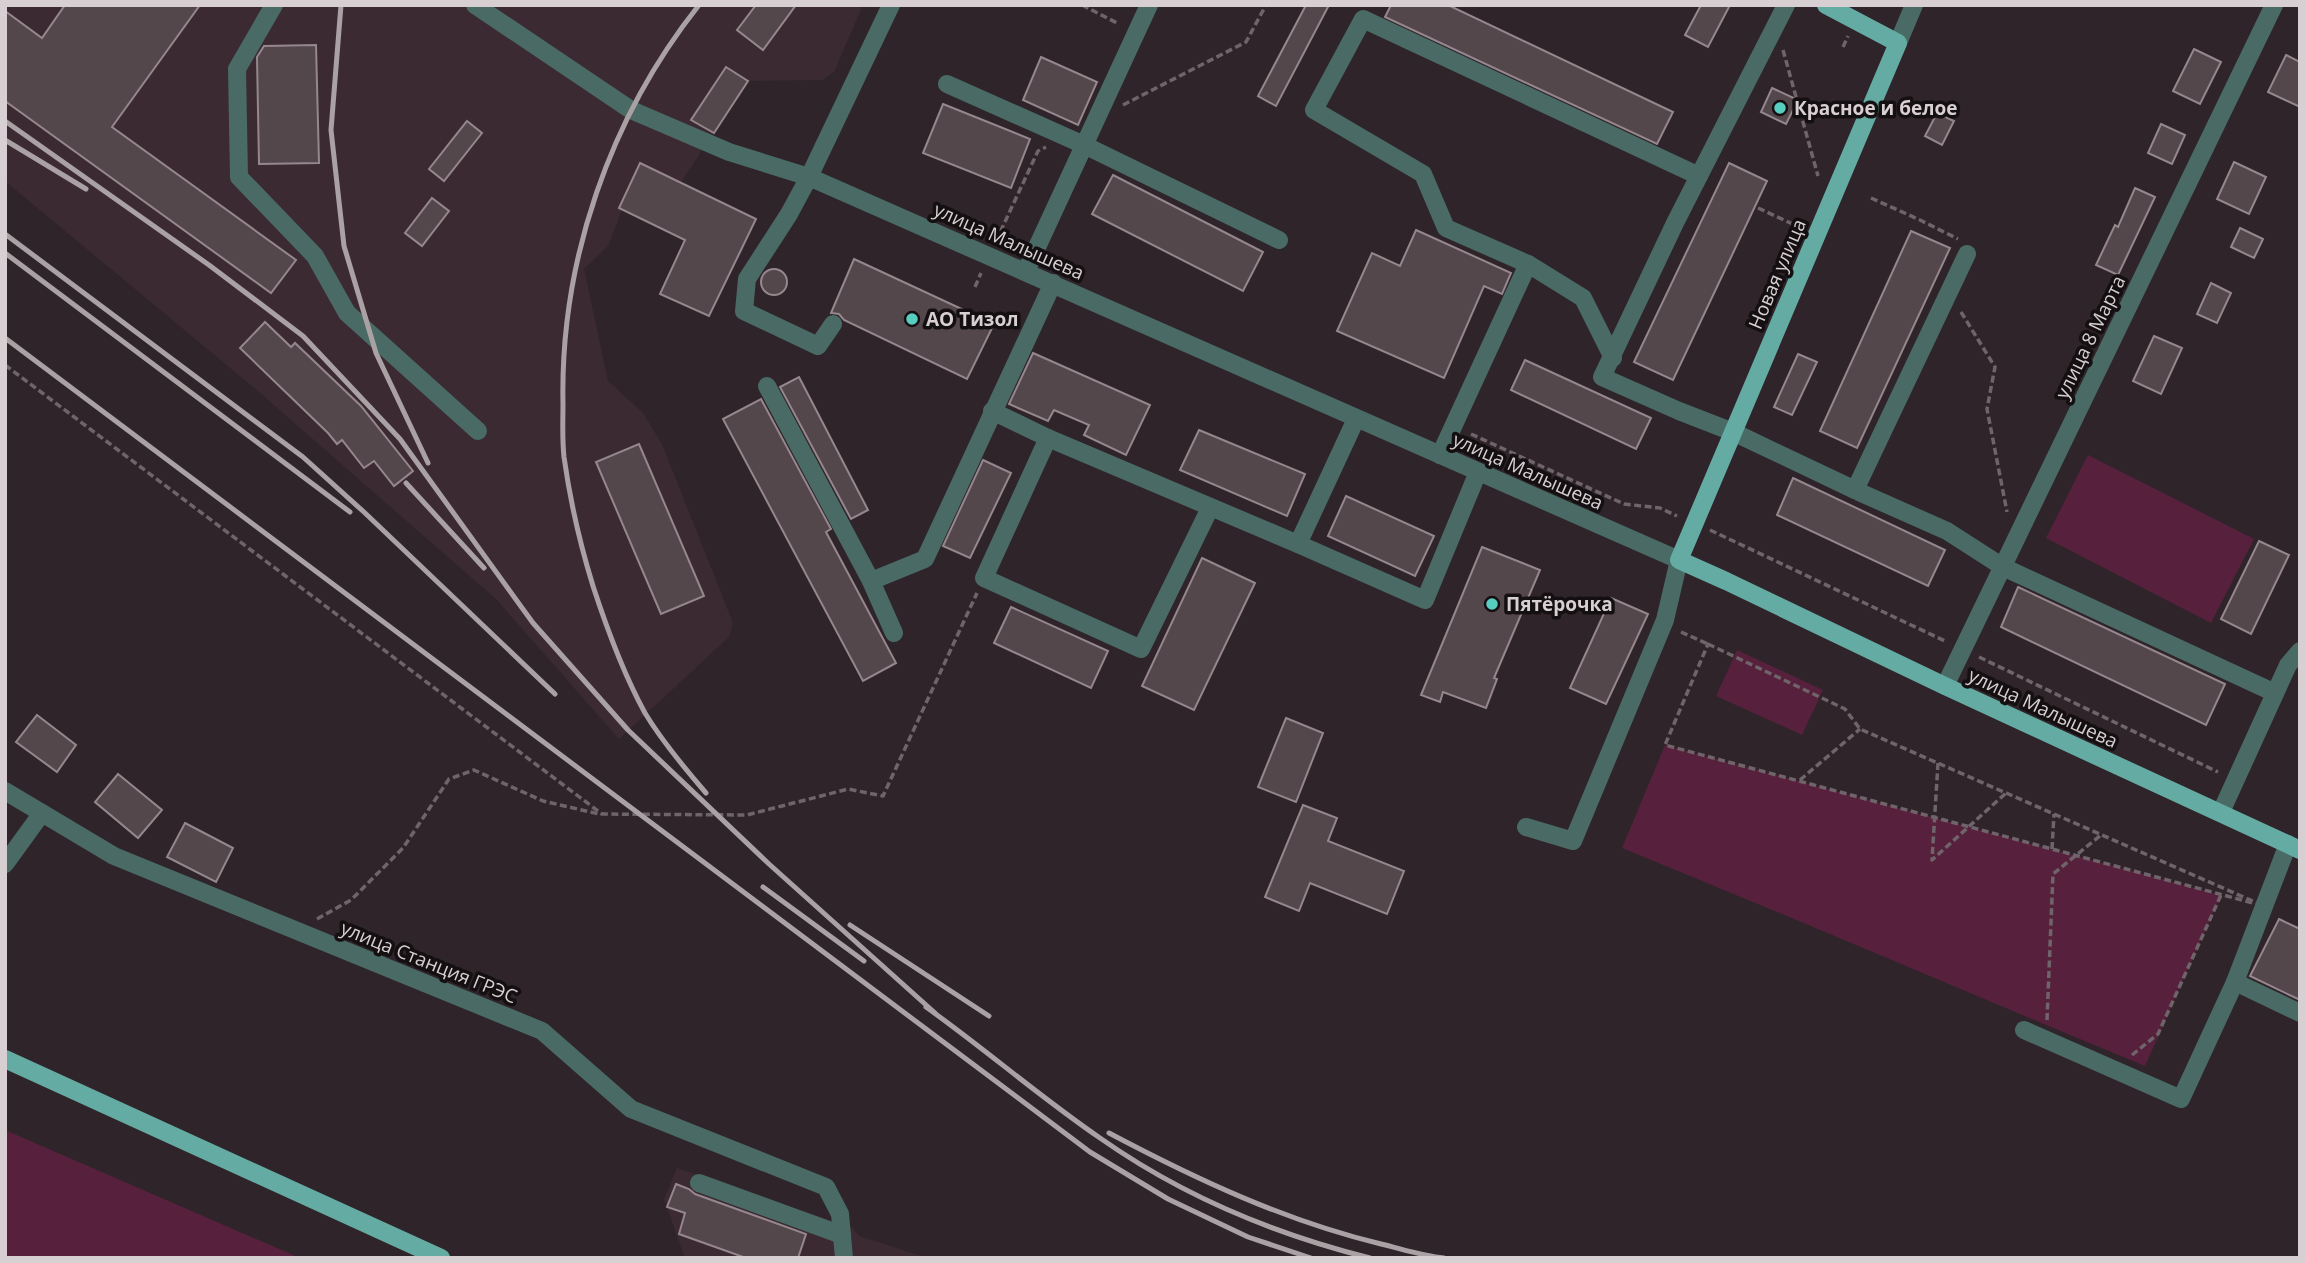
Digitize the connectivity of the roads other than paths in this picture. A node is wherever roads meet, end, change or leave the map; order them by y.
1 (274, 5) edge
2 (475, 5) edge
3 (891, 5) edge
4 (1149, 5) edge
5 (1826, 5) edge
6 (1914, 5) edge
7 (2274, 5) edge
8 (1783, 12) edge
9 (1898, 43) junction
10 (947, 84) dead end
11 (1084, 145) junction
12 (1699, 176) junction
13 (809, 177) junction
14 (1279, 240) dead end
15 (1967, 254) road end
16 (1528, 264) junction
17 (1026, 271) junction
18 (1053, 283) junction
19 (833, 324) dead end
20 (1613, 358) junction
21 (768, 386) dead end
22 (992, 411) junction
23 (1356, 419) junction
24 (478, 431) dead end
25 (1733, 432) junction
26 (1048, 438) junction
27 (1440, 455) junction
28 (1478, 472) junction
29 (1859, 492) dead end
30 (1210, 508) junction
31 (1298, 544) junction
32 (1679, 560) junction
33 (2003, 567) junction
34 (871, 581) junction
35 (894, 633) dead end
36 (2300, 651) edge
37 (1945, 686) junction
38 (2275, 693) junction
39 (5, 791) edge
40 (42, 813) junction
41 (2221, 813) junction
42 (1527, 827) dead end
43 (2294, 847) edge
44 (5, 864) edge
45 (2235, 982) junction
46 (2300, 1013) edge
47 (2024, 1030) dead end
48 (5, 1059) edge
49 (699, 1183) dead end
50 (842, 1234) junction
51 (441, 1258) edge
52 (844, 1258) edge

1 - 24 street
2 - 13 street, улица Малышева
3 - 13 street
4 - 11 street
5 - 9 main road
6 - 9 street, Новая улица
7 - 33 street, улица 8 Марта
8 - 12 street
9 - 25 main road, Новая улица
10 - 11 street
11 - 14 street
11 - 17 street
12 - 16 street
12 - 20 street
13 - 17 street, улица Малышева
13 - 19 street
15 - 25 street
16 - 20 street
16 - 27 street
17 - 18 street, улица Малышева
18 - 22 street
18 - 23 street, улица Малышева
20 - 25 street
21 - 34 street
22 - 26 street
22 - 34 street
23 - 27 street, улица Малышева
23 - 31 street
25 - 32 main road, Новая улица
26 - 30 street
26 - 30 street
27 - 28 street, улица Малышева
28 - 31 street
28 - 32 street, улица Малышева
29 - 33 street
30 - 31 street
32 - 37 main road, улица Малышева
32 - 42 street
33 - 37 street, улица 8 Марта
33 - 38 street
34 - 35 street
36 - 38 street
37 - 41 main road, улица Малышева
38 - 41 street
39 - 40 street, улица Станция ГРЭС
40 - 44 street
40 - 50 street, улица Станция ГРЭС
41 - 43 main road, улица Малышева
43 - 45 street
45 - 46 street
45 - 47 street
48 - 51 main road
49 - 50 street
50 - 52 street

